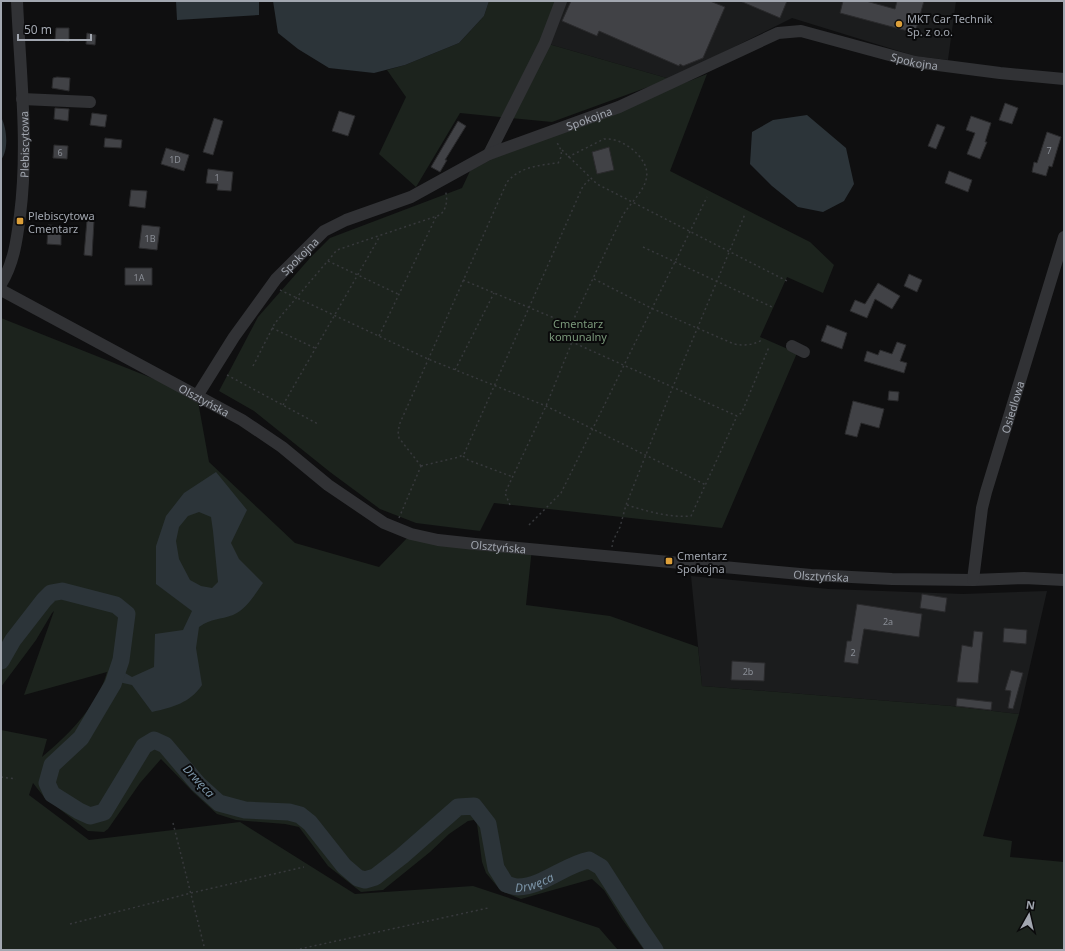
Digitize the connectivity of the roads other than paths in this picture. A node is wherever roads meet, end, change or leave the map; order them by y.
1 (17, 1) edge
2 (561, 1) edge
3 (1064, 79) edge
4 (22, 99) junction
5 (90, 102) dead end
6 (489, 154) junction
7 (1064, 236) edge
8 (1, 284) edge
9 (1, 290) edge
10 (792, 346) dead end
11 (804, 352) dead end
12 (197, 396) junction
13 (973, 580) junction
14 (1064, 580) edge

1 - 4 street, Plebiscytowa
2 - 6 street
3 - 6 street, Spokojna
4 - 5 street
4 - 8 street, Plebiscytowa
6 - 12 street, Spokojna
7 - 13 street, Osiedlowa
9 - 12 street, Olsztyńska
10 - 11 street
12 - 13 street, Olsztyńska
13 - 14 street, Olsztyńska

